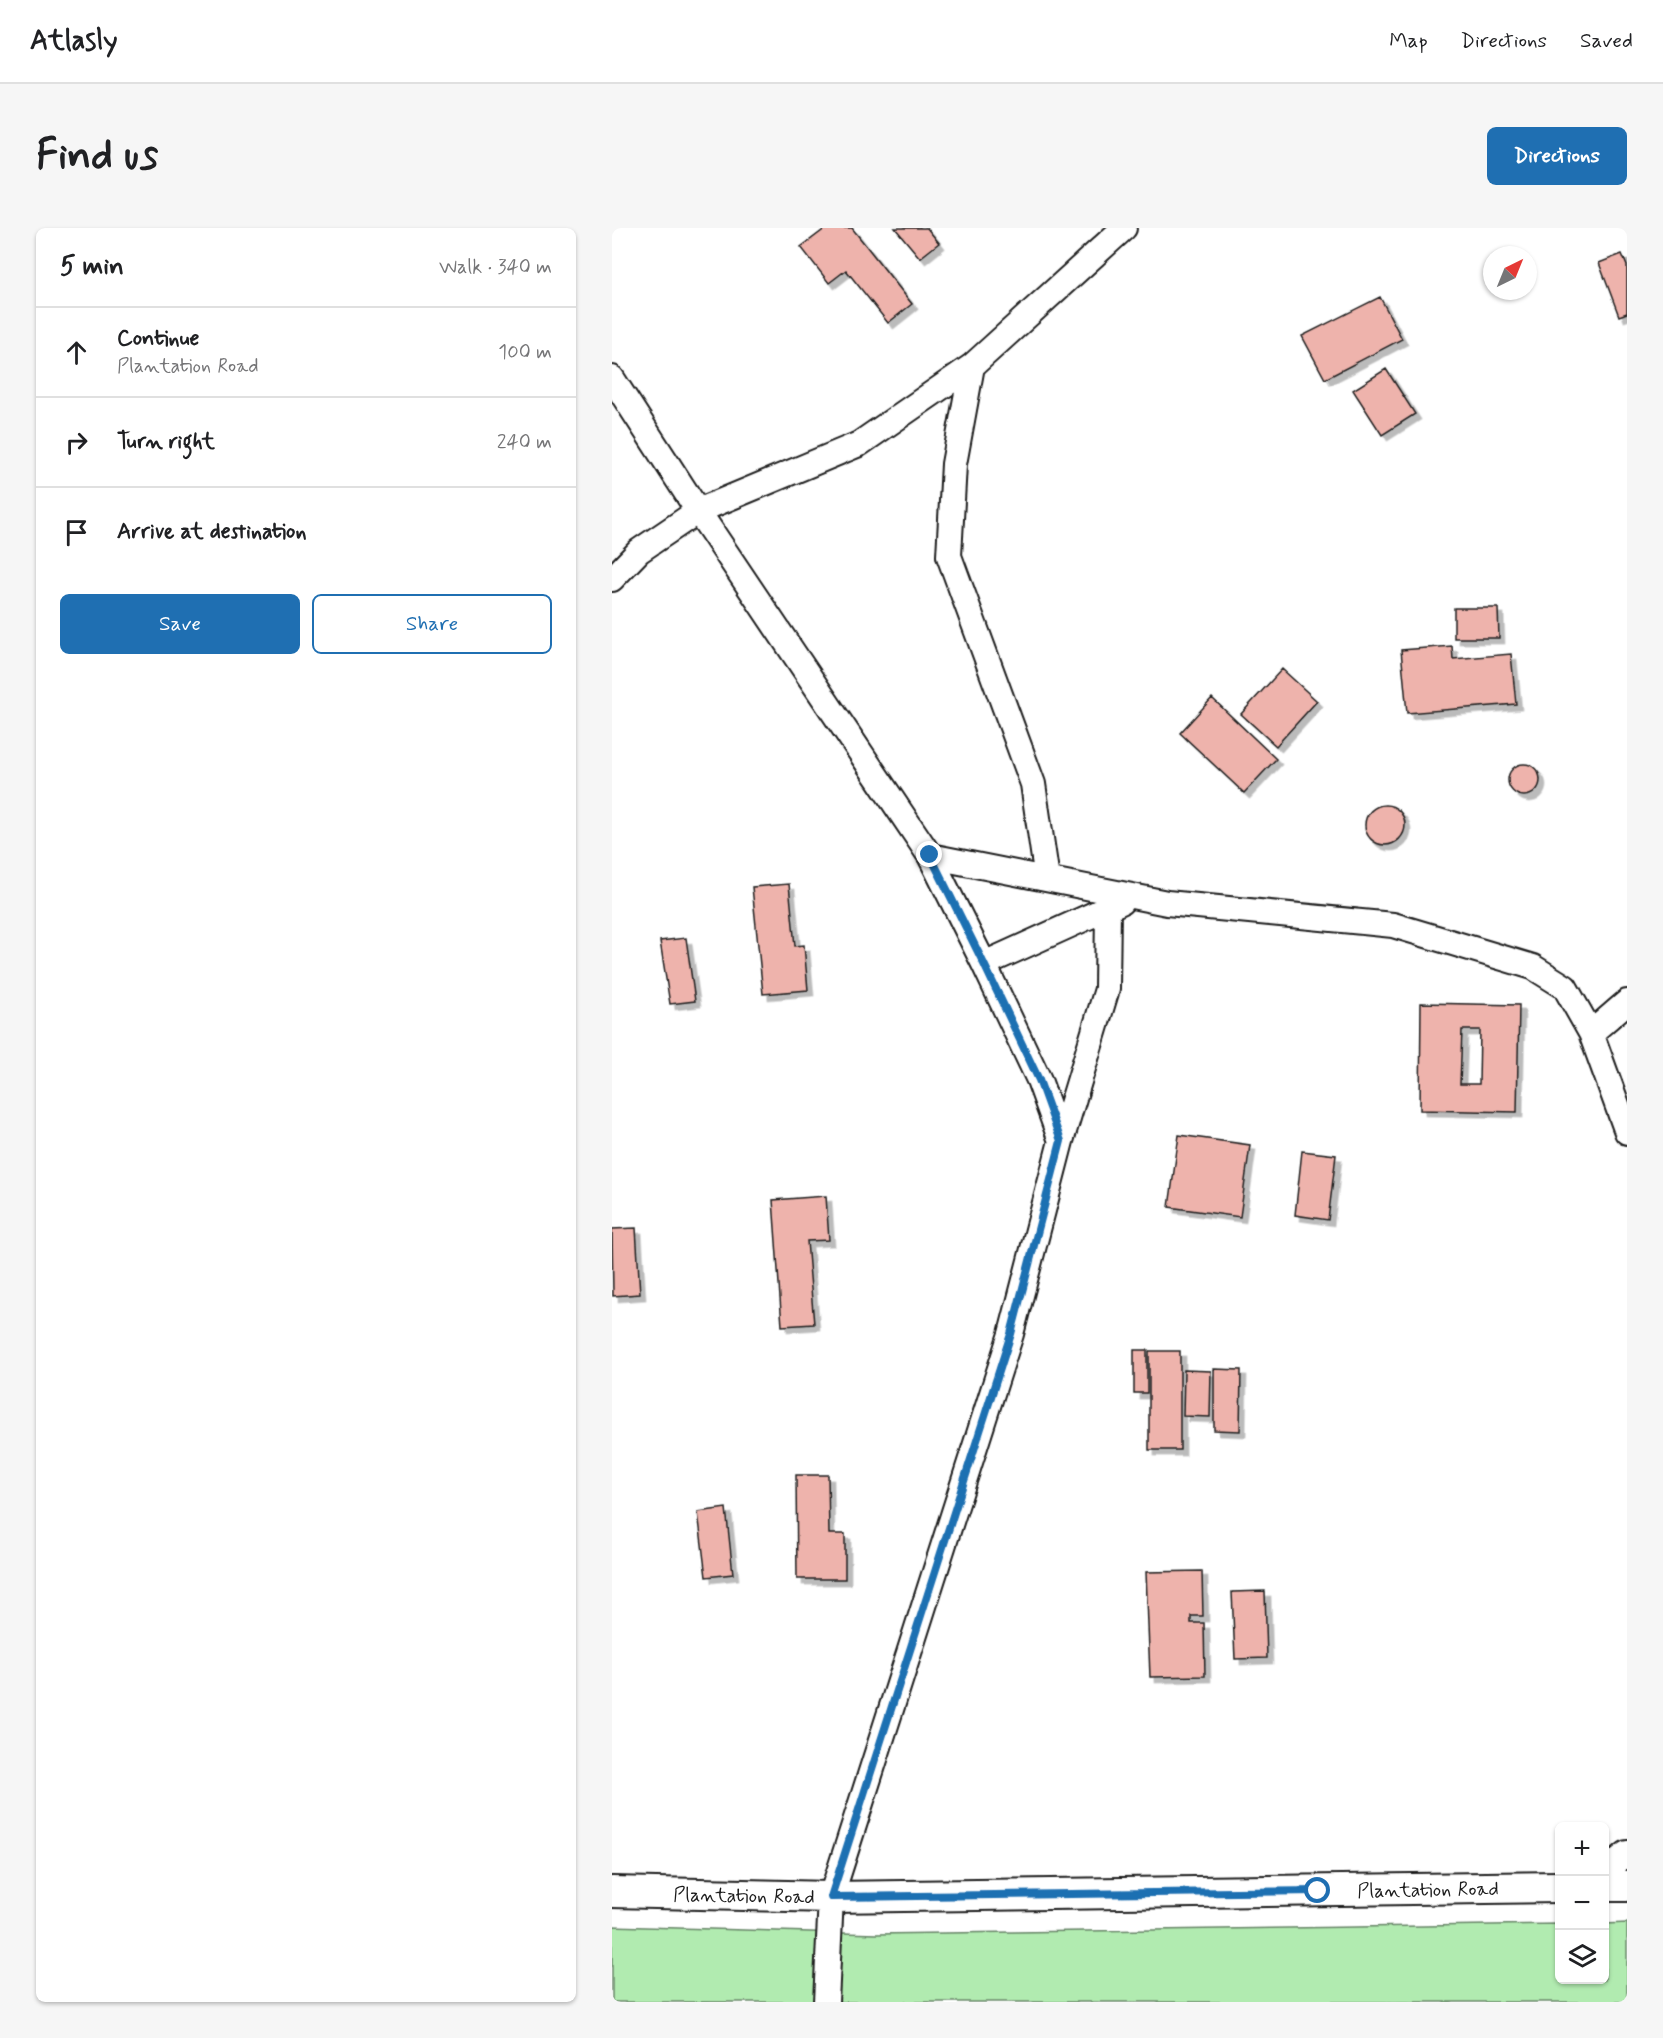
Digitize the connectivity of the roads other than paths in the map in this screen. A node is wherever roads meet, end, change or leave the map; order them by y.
1 (1124, 228) edge
2 (972, 366) junction
3 (612, 378) edge
4 (698, 511) junction
5 (612, 579) edge
6 (930, 855) junction
7 (1047, 879) junction
8 (1134, 896) junction
9 (1108, 908) junction
10 (984, 964) junction
11 (1627, 1002) edge
12 (1591, 1033) junction
13 (1627, 1132) edge
14 (1061, 1141) junction
15 (1627, 1853) edge
16 (1609, 1868) edge
17 (1609, 1886) edge
18 (1627, 1886) edge
19 (1555, 1887) edge
20 (612, 1892) edge
21 (831, 1897) junction
22 (825, 2002) edge

1 - 2 street
2 - 4 street
2 - 7 street
3 - 4 street
4 - 5 street
4 - 6 street
6 - 7 street
6 - 10 street
7 - 8 street
8 - 9 street
8 - 12 street
9 - 10 street
9 - 14 street
10 - 14 street
11 - 12 street
12 - 13 street
14 - 21 street
15 - 16 street
17 - 18 street
19 - 21 street, Plantation Road
20 - 21 street, Plantation Road
21 - 22 street

